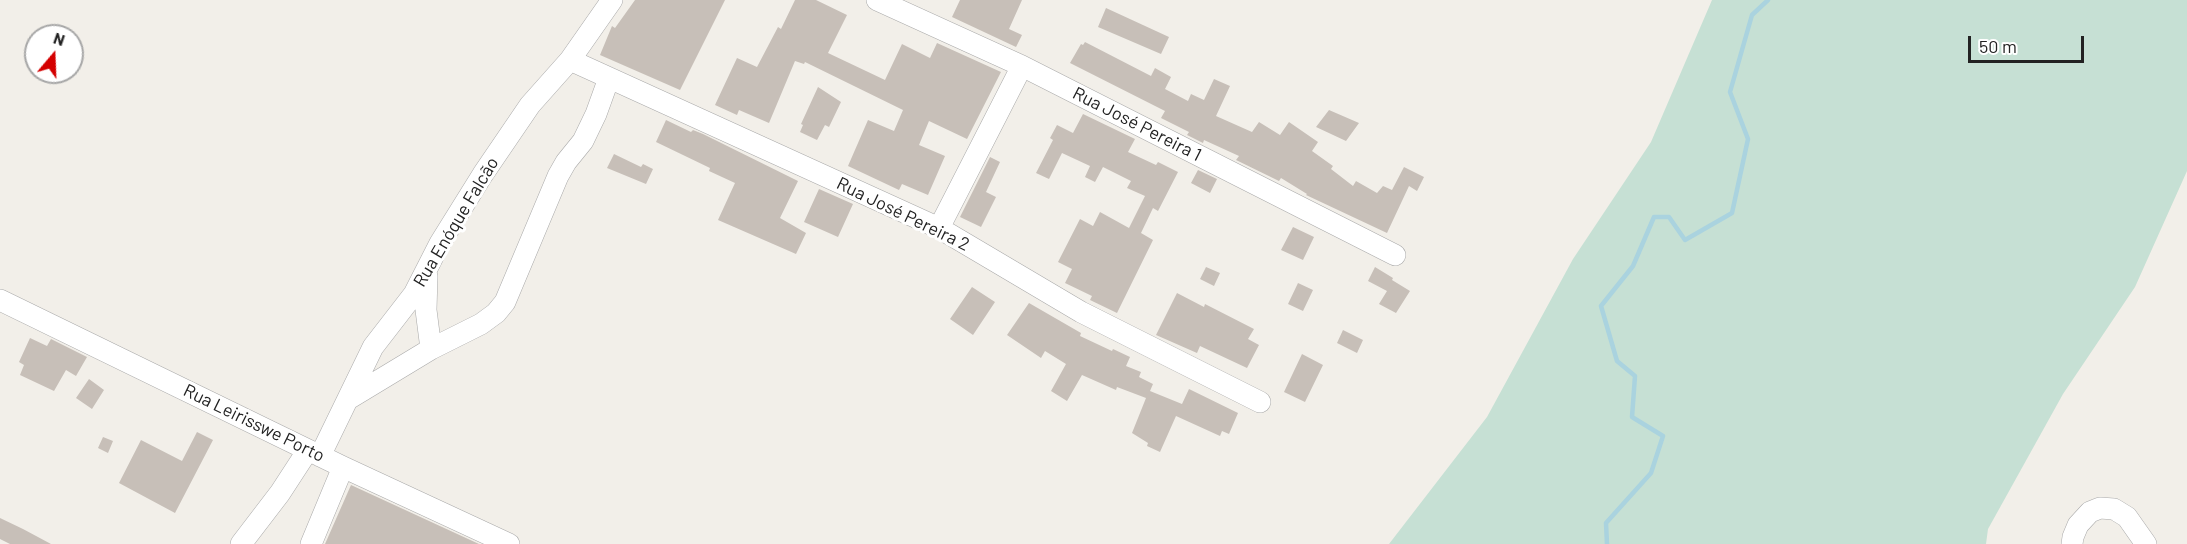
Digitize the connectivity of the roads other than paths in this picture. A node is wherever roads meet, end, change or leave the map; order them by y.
1 (612, 0) edge
2 (877, 0) edge
3 (570, 60) junction
4 (1022, 66) junction
5 (609, 78) junction
6 (939, 228) junction
7 (1395, 255) dead end
8 (428, 266) junction
9 (0, 300) edge
10 (431, 349) junction
11 (350, 398) junction
12 (1260, 402) dead end
13 (314, 453) junction
14 (343, 467) junction
15 (241, 544) edge
16 (311, 544) edge
17 (509, 544) edge
18 (2072, 544) edge
19 (2146, 544) edge

1 - 3 street, Rua Enóque Falcão
2 - 4 street, Rua José Pereira 1
3 - 5 street, Rua José Pereira 2
3 - 8 street, Rua Enóque Falcão
4 - 6 street
4 - 7 street, Rua José Pereira 1
5 - 6 street, Rua José Pereira 2
5 - 10 street
6 - 12 street, Rua José Pereira 2
8 - 10 street
8 - 11 street, Rua Enóque Falcão
9 - 13 street, Rua Leirisswe Porto
10 - 11 street
11 - 13 street, Rua Enóque Falcão
13 - 14 street, Rua Leirisswe Porto
13 - 15 street, Rua Enóque Falcão
14 - 16 street
14 - 17 street, Rua Leirisswe Porto
18 - 19 street

